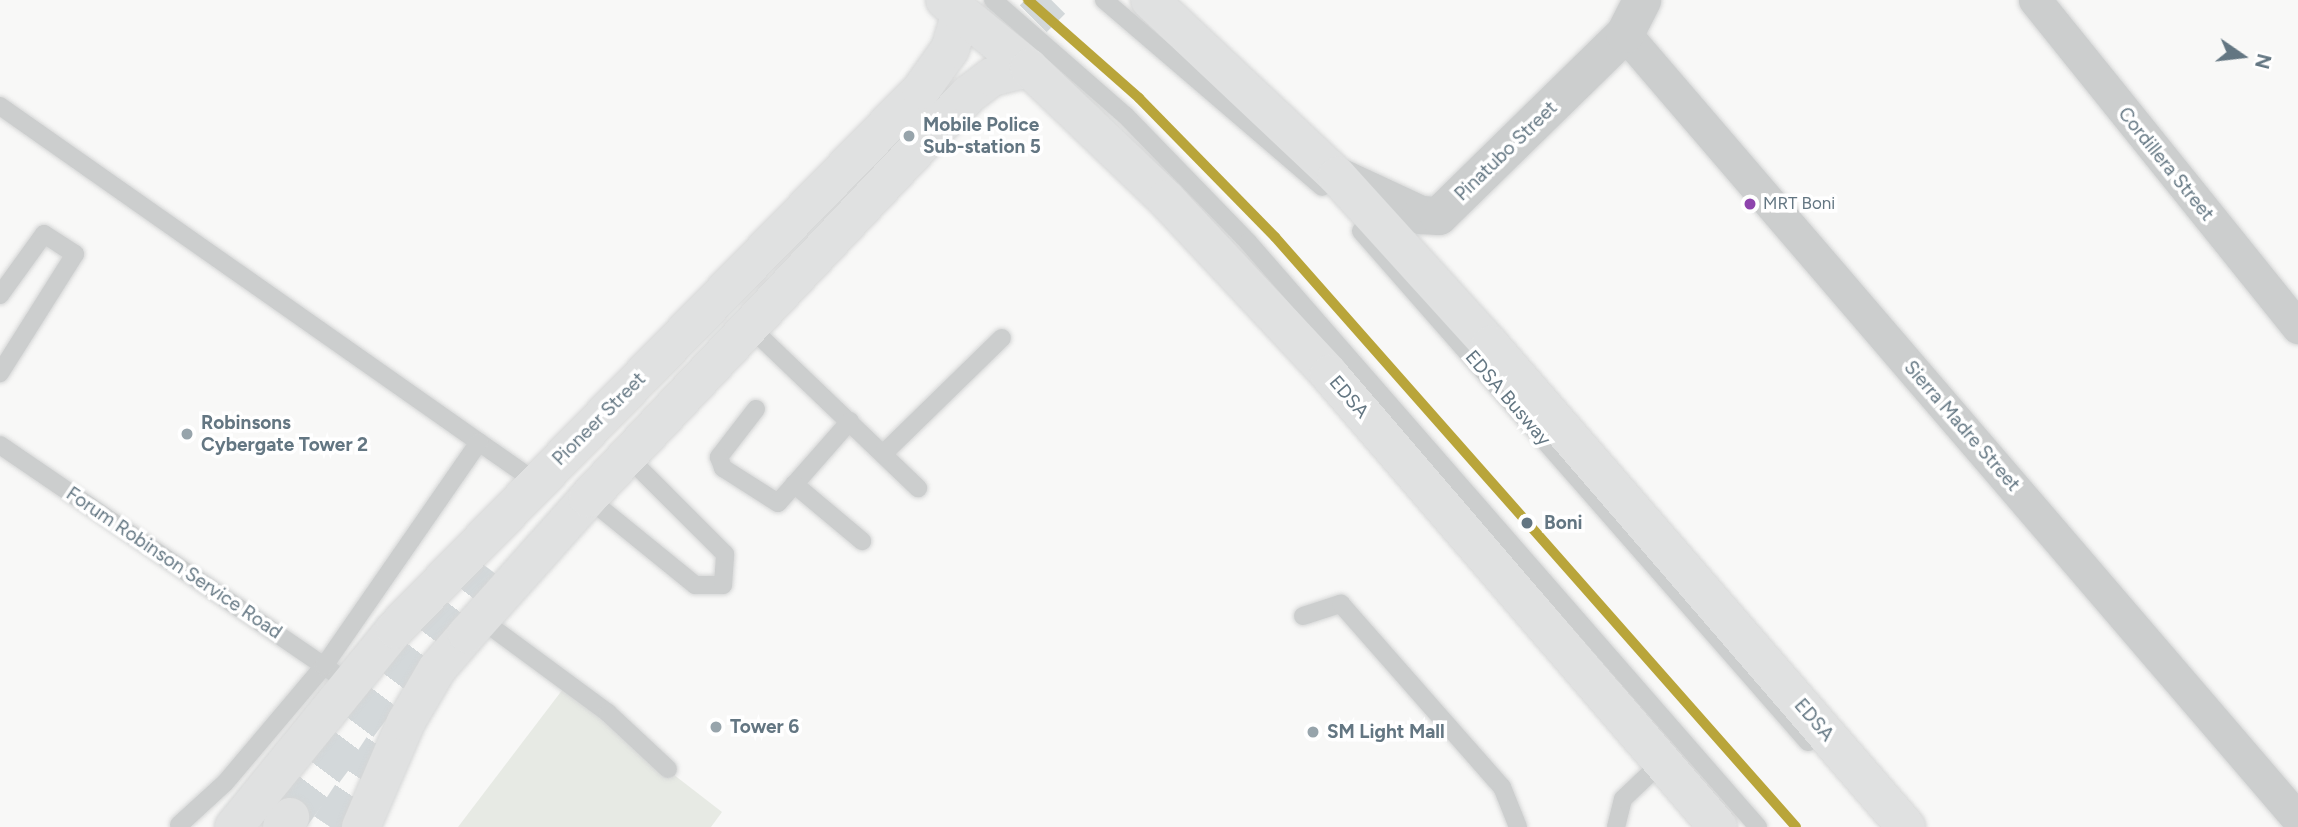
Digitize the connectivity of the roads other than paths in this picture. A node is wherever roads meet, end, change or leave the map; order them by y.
1 (1104, 0) edge
2 (1150, 0) edge
3 (1642, 0) edge
4 (2035, 0) edge
5 (966, 4) edge
6 (1625, 34) junction
7 (1029, 68) junction
8 (0, 106) edge
9 (841, 176) junction
10 (1337, 176) junction
11 (869, 202) junction
12 (0, 295) edge
13 (750, 327) junction
14 (2298, 327) edge
15 (1002, 338) dead end
16 (0, 373) edge
17 (756, 409) dead end
18 (850, 421) junction
19 (480, 442) junction
20 (0, 445) edge
21 (883, 454) junction
22 (628, 457) junction
23 (536, 482) junction
24 (794, 484) junction
25 (918, 488) dead end
26 (588, 498) junction
27 (862, 541) dead end
28 (1303, 616) dead end
29 (482, 620) junction
30 (395, 629) junction
31 (437, 669) junction
32 (336, 674) junction
33 (1662, 762) junction
34 (668, 769) dead end
35 (2298, 819) edge
36 (179, 825) edge
37 (234, 827) edge
38 (361, 827) edge
39 (1518, 827) edge
40 (1616, 827) edge
41 (1718, 827) edge
42 (1758, 827) edge
43 (1883, 827) edge
44 (1906, 827) edge

1 - 43 lane, EDSA Busway
2 - 10 main road, EDSA
3 - 6 street, Pinatubo Street
4 - 14 street, Cordillera Street
5 - 7 main road, EDSA
5 - 9 main road, Pioneer Street
5 - 42 lane
6 - 10 street, Pinatubo Street
6 - 35 street, Sierra Madre Street
7 - 11 main road
7 - 33 main road, EDSA
8 - 19 lane
9 - 11 main road
9 - 23 main road, Pioneer Street
10 - 44 main road, EDSA
11 - 13 main road
12 - 16 lane
13 - 18 lane
13 - 22 main road
15 - 21 lane
17 - 24 lane
18 - 21 lane
18 - 24 lane
19 - 23 lane
19 - 32 lane
20 - 32 lane, Forum Robinson Service Road
21 - 25 lane
22 - 26 main road
22 - 26 lane
23 - 30 main road, Pioneer Street
24 - 27 lane
26 - 29 main road
28 - 39 lane
29 - 31 main road
29 - 34 lane
30 - 31 main road
30 - 32 main road, Pioneer Street
31 - 38 main road
32 - 36 lane
32 - 37 main road, Pioneer Street
33 - 40 lane
33 - 41 main road, EDSA

